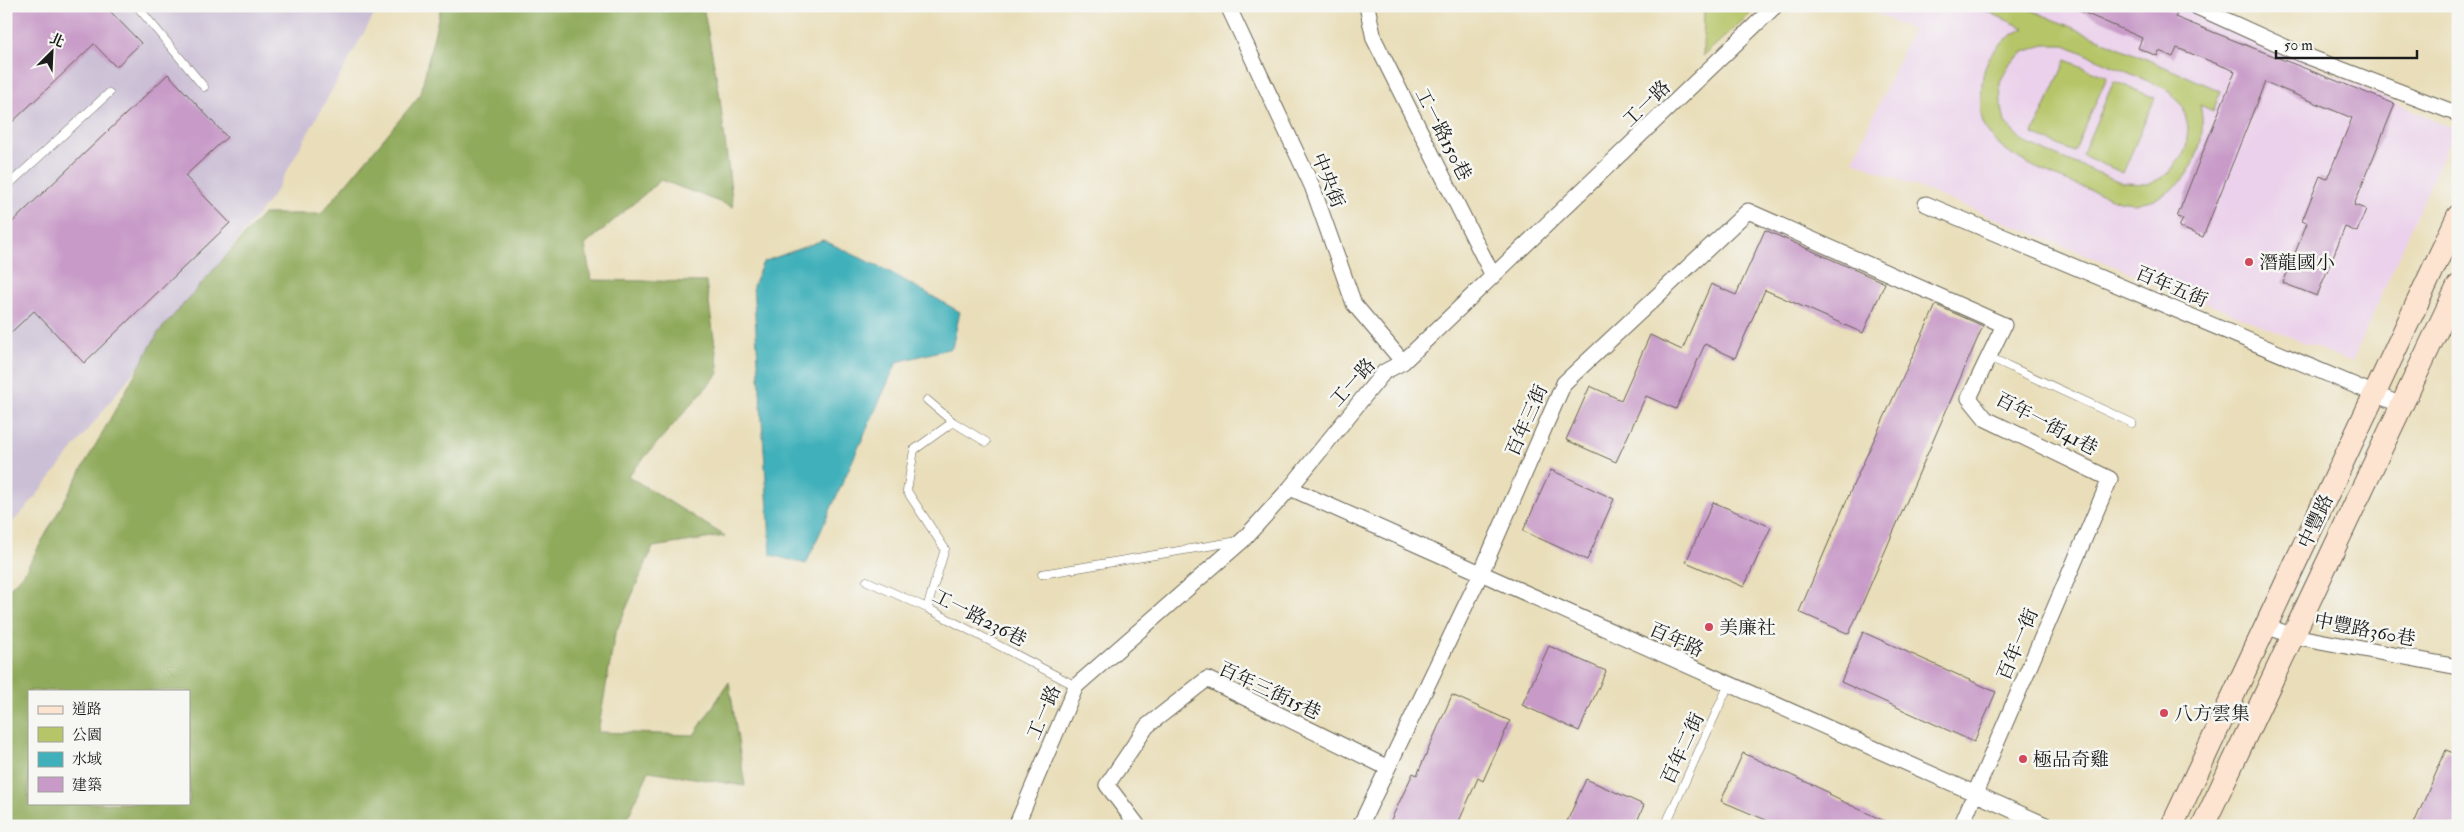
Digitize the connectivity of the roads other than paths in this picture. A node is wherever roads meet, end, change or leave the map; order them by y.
1 (137, 6) edge
2 (1228, 6) edge
3 (1367, 6) edge
4 (1774, 6) edge
5 (2195, 6) edge
6 (204, 87) dead end
7 (108, 93) dead end
8 (2458, 114) edge
9 (6, 187) edge
10 (1926, 204) dead end
11 (2458, 216) edge
12 (1493, 276) junction
13 (2458, 286) edge
14 (1989, 357) junction
15 (1403, 362) junction
16 (2375, 394) junction
17 (927, 400) dead end
18 (2401, 405) junction
19 (953, 422) junction
20 (2132, 423) dead end
21 (986, 442) dead end
22 (2110, 479) joint
23 (1290, 488) junction
24 (1243, 540) junction
25 (1481, 573) junction
26 (1042, 574) dead end
27 (867, 581) dead end
28 (927, 608) junction
29 (2266, 626) junction
30 (2293, 636) junction
31 (2458, 666) edge
32 (1729, 684) junction
33 (1076, 686) junction
34 (1386, 767) junction
35 (1975, 793) junction
36 (1016, 826) edge
37 (1138, 826) edge
38 (1360, 826) edge
39 (1664, 826) edge
40 (1961, 826) edge
41 (2048, 826) edge
42 (2172, 826) edge
43 (2203, 826) edge

1 - 6 lane
2 - 15 street, 中央街
3 - 12 street, 工一路150巷
4 - 12 street, 工一路
5 - 8 street
7 - 9 lane
10 - 16 street, 百年五街
11 - 16 main road, 中豐路
12 - 15 street, 工一路
13 - 18 main road, 中豐路
14 - 20 lane
14 - 22 street, 百年一街41巷
14 - 25 street, 百年三街
15 - 23 street, 工一路
16 - 18 street, 百年五街
16 - 29 main road, 中豐路
17 - 19 lane
18 - 30 main road, 中豐路
19 - 21 lane
19 - 28 lane
22 - 35 street, 百年一街
23 - 24 street, 工一路
23 - 25 street, 百年路
24 - 26 lane
24 - 33 street, 工一路
25 - 32 street, 百年路
25 - 34 street, 百年三街
27 - 28 lane, 工一路236巷
28 - 33 lane, 工一路236巷
29 - 30 street, 中豐路360巷
29 - 42 main road, 中豐路
30 - 31 street, 中豐路360巷
30 - 43 main road, 中豐路
32 - 35 street, 百年路
32 - 39 lane, 百年二街
33 - 36 street, 工一路
34 - 37 street, 百年三街15巷
34 - 38 street, 百年三街
35 - 40 street, 百年一街
35 - 41 street, 百年路

